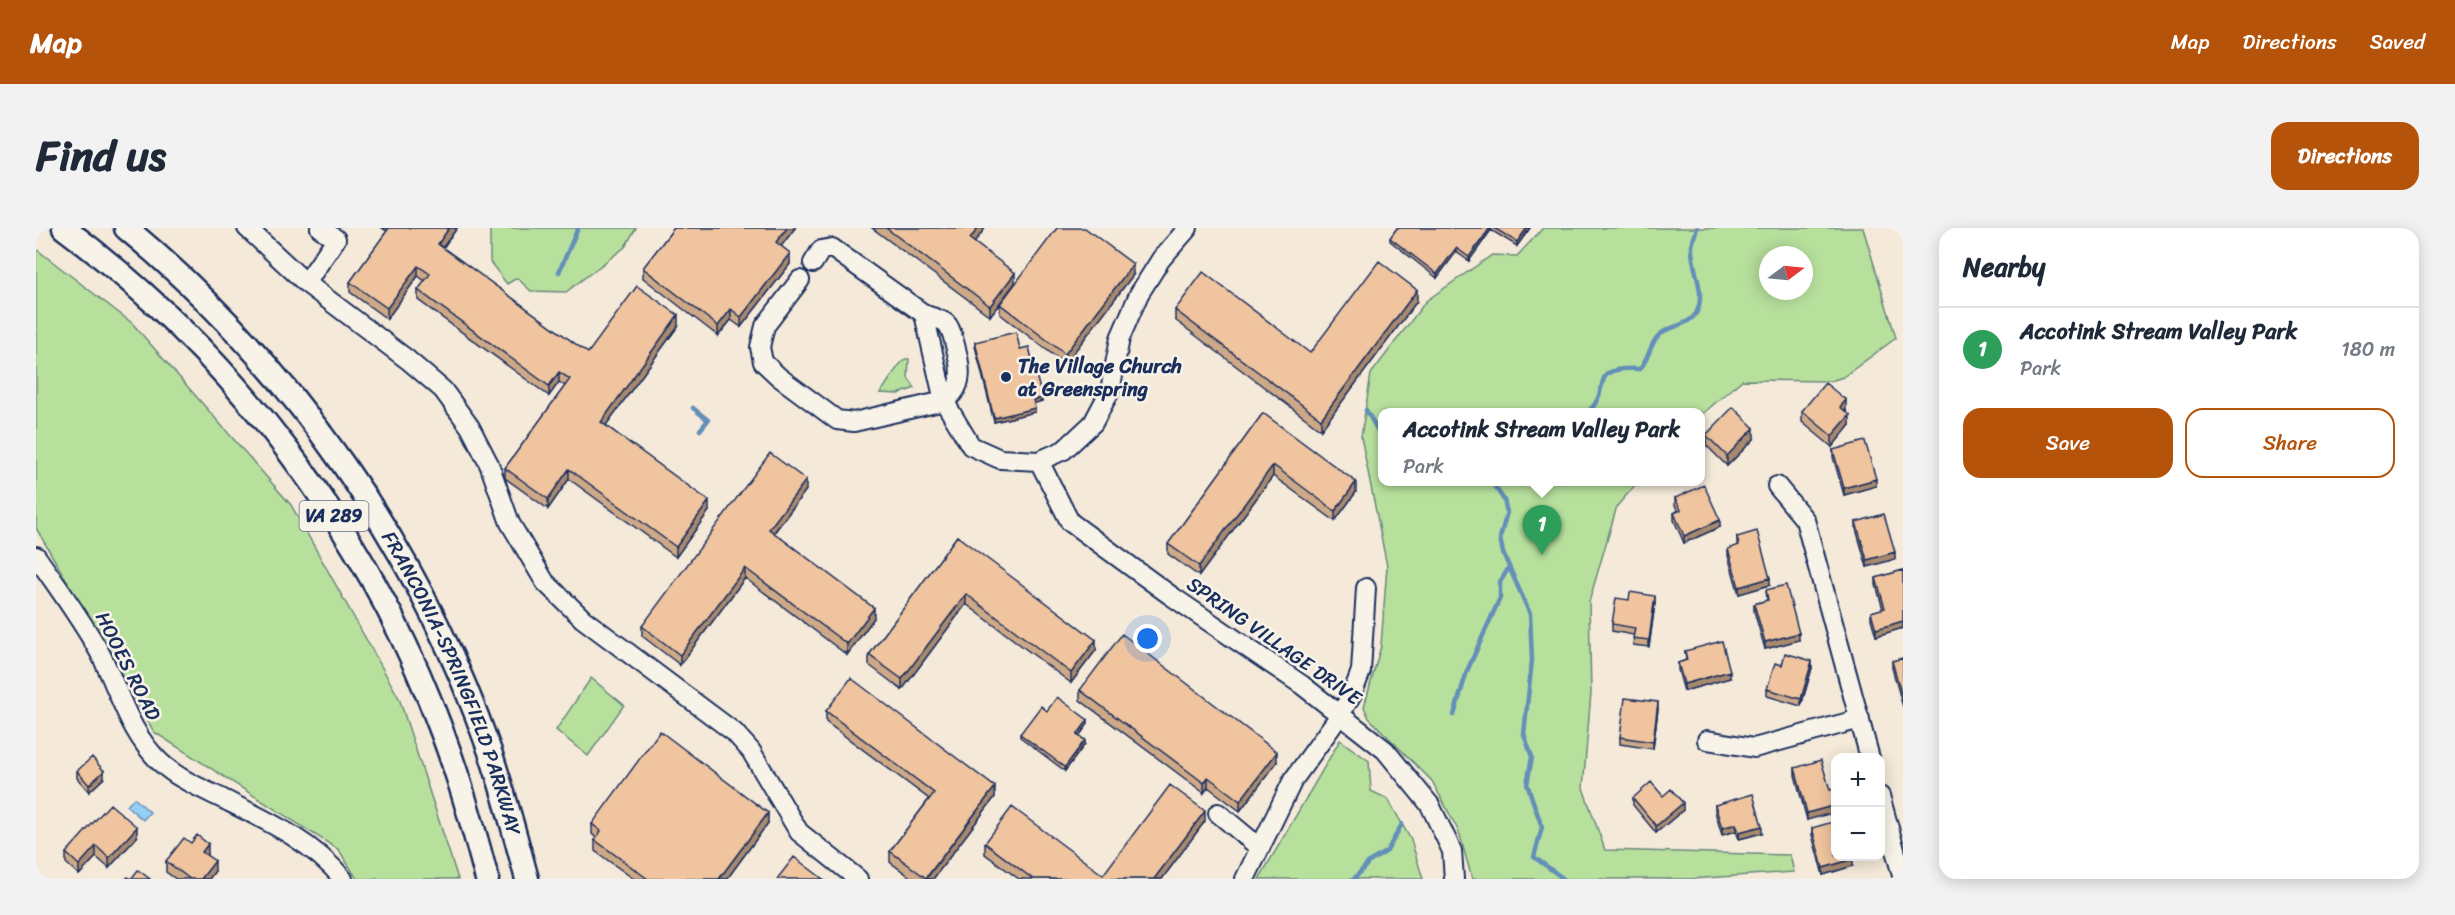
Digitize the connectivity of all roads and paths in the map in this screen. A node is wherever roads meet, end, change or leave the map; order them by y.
1 (64, 228) edge
2 (126, 228) edge
3 (247, 228) edge
4 (320, 228) edge
5 (1188, 228) edge
6 (813, 263) dead end
7 (800, 280) dead end
8 (306, 282) junction
9 (944, 401) junction
10 (1039, 461) junction
11 (1778, 486) dead end
12 (36, 556) edge
13 (1366, 588) dead end
14 (1340, 715) junction
15 (1860, 719) junction
16 (1707, 740) dead end
17 (1869, 753) edge
18 (1884, 807) edge
19 (1218, 813) dead end
20 (1260, 848) junction
21 (343, 879) edge
22 (487, 879) edge
23 (527, 879) edge
24 (858, 879) edge
25 (1245, 879) edge
26 (1454, 879) edge
27 (1903, 879) edge

1 - 22 main road, FRANCONIA-SPRINGFIELD PARKWAY / VA 289
2 - 23 main road, FRANCONIA-SPRINGFIELD PARKWAY / VA 289
3 - 8 street
4 - 8 street
5 - 10 street
6 - 9 street
7 - 9 street
8 - 24 street
9 - 10 street
10 - 14 street, SPRING VILLAGE DRIVE
11 - 15 street
12 - 21 street, HOOES ROAD
13 - 14 street
14 - 20 street
14 - 26 street, SPRING VILLAGE DRIVE
15 - 16 street
15 - 17 street
18 - 27 street
19 - 20 street
20 - 25 street

